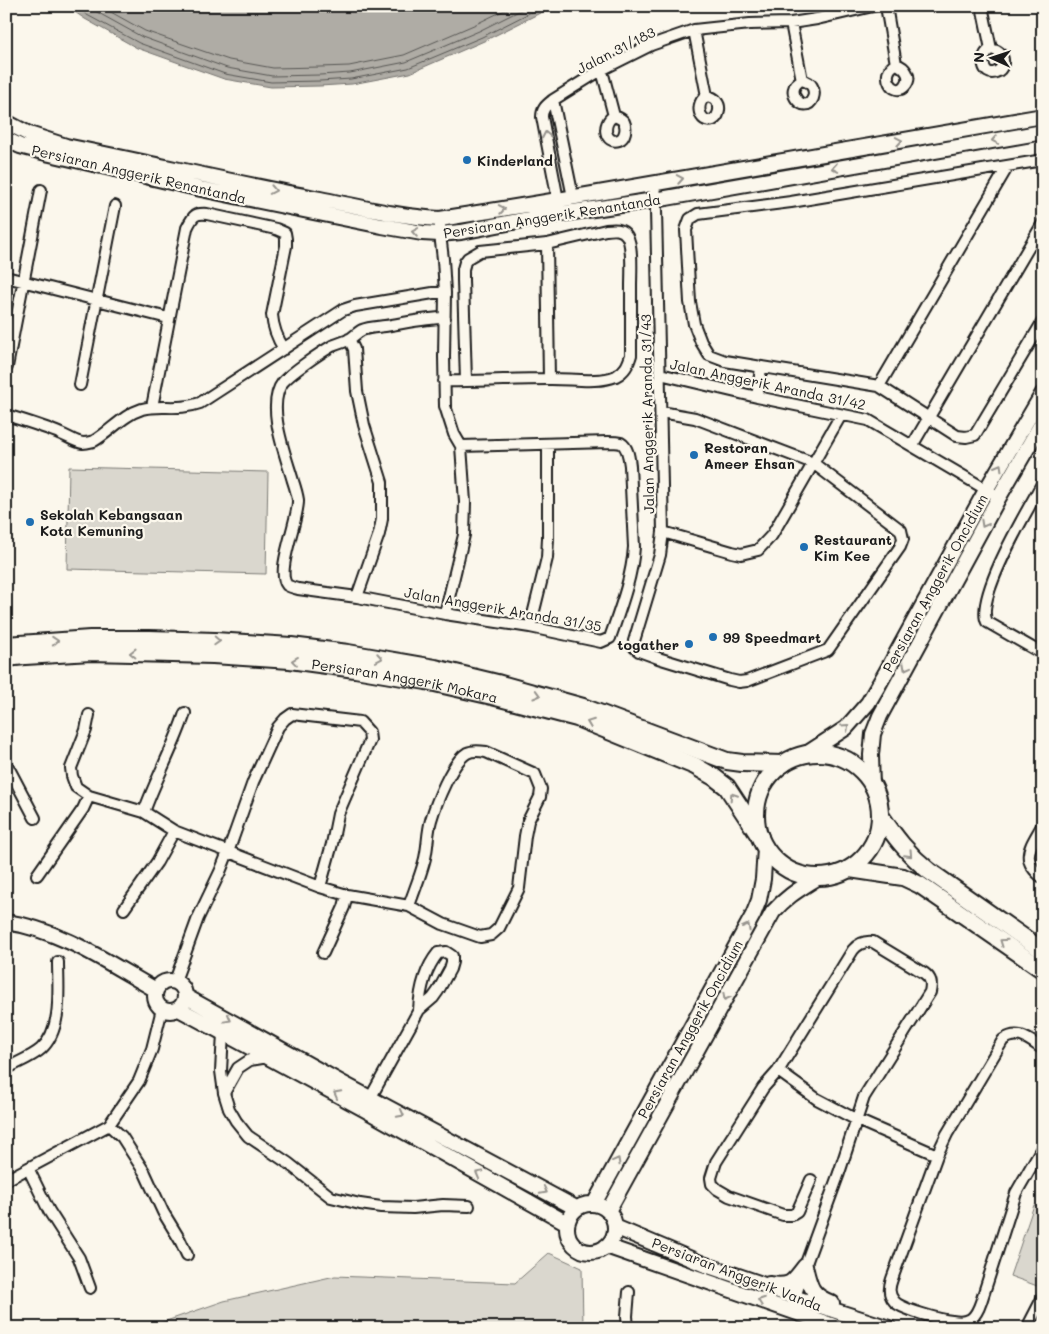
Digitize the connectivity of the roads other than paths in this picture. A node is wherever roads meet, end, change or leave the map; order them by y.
1 (872, 6) edge
2 (886, 6) edge
3 (982, 6) edge
4 (791, 23) junction
5 (694, 30) junction
6 (991, 48) dead end
7 (896, 64) dead end
8 (601, 70) junction
9 (802, 80) dead end
10 (707, 96) dead end
11 (553, 100) junction
12 (614, 116) dead end
13 (1043, 116) edge
14 (6, 122) edge
15 (1043, 132) edge
16 (6, 139) edge
17 (1043, 160) edge
18 (566, 162) junction
19 (552, 165) junction
20 (1008, 166) junction
21 (654, 183) junction
22 (41, 190) dead end
23 (573, 197) junction
24 (558, 200) junction
25 (656, 200) junction
26 (115, 206) dead end
27 (440, 219) junction
28 (1043, 223) edge
29 (440, 234) junction
30 (547, 244) junction
31 (6, 277) edge
32 (24, 280) junction
33 (445, 292) junction
34 (96, 299) junction
35 (168, 318) junction
36 (445, 318) junction
37 (1043, 322) edge
38 (349, 339) junction
39 (284, 349) junction
40 (7, 367) edge
41 (761, 368) junction
42 (660, 374) junction
43 (549, 378) junction
44 (444, 381) junction
45 (466, 381) junction
46 (80, 385) dead end
47 (879, 386) junction
48 (1043, 393) edge
49 (757, 397) junction
50 (152, 407) junction
51 (660, 412) junction
52 (6, 415) edge
53 (841, 415) junction
54 (929, 417) junction
55 (1043, 422) edge
56 (548, 444) junction
57 (461, 446) junction
58 (912, 446) junction
59 (813, 463) junction
60 (1043, 482) edge
61 (986, 490) junction
62 (999, 497) junction
63 (663, 532) junction
64 (357, 597) junction
65 (445, 614) junction
66 (530, 627) junction
67 (6, 645) edge
68 (1043, 654) edge
69 (6, 658) edge
70 (185, 713) dead end
71 (89, 715) dead end
72 (806, 754) junction
73 (6, 763) edge
74 (783, 764) junction
75 (872, 786) junction
76 (89, 796) junction
77 (144, 812) junction
78 (880, 815) junction
79 (35, 818) dead end
80 (1043, 824) edge
81 (174, 831) junction
82 (762, 842) junction
83 (228, 852) junction
84 (850, 869) junction
85 (37, 875) dead end
86 (818, 878) junction
87 (1043, 878) edge
88 (320, 887) junction
89 (347, 895) junction
90 (408, 906) junction
91 (124, 908) dead end
92 (6, 922) edge
93 (1043, 951) edge
94 (323, 953) dead end
95 (58, 962) dead end
96 (1043, 970) edge
97 (175, 981) junction
98 (156, 990) junction
99 (185, 996) junction
100 (179, 1009) junction
101 (162, 1010) junction
102 (419, 1010) junction
103 (223, 1033) junction
104 (1043, 1049) edge
105 (268, 1057) junction
106 (6, 1069) edge
107 (778, 1071) junction
108 (224, 1093) junction
109 (367, 1103) junction
110 (857, 1120) junction
111 (110, 1125) junction
112 (1043, 1146) edge
113 (937, 1155) junction
114 (28, 1168) junction
115 (6, 1180) edge
116 (811, 1180) dead end
117 (594, 1204) junction
118 (469, 1206) dead end
119 (576, 1208) junction
120 (608, 1211) junction
121 (567, 1223) junction
122 (615, 1227) junction
123 (606, 1246) junction
124 (187, 1255) dead end
125 (805, 1266) junction
126 (759, 1283) junction
127 (90, 1288) dead end
128 (629, 1292) dead end
129 (1043, 1297) edge
130 (793, 1305) junction
131 (846, 1314) junction
132 (628, 1328) edge
133 (840, 1328) edge
134 (889, 1328) edge
135 (1027, 1328) edge

1 - 4 street, Jalan 31/183
2 - 7 street
3 - 6 street
4 - 5 street, Jalan 31/183
4 - 9 street
5 - 8 street, Jalan 31/183
5 - 10 street
8 - 11 street, Jalan 31/183
8 - 12 street
11 - 18 street
19 -> 11 street
21 -> 13 main road, Persiaran Anggerik Renantanda
14 -> 27 main road, Persiaran Anggerik Renantanda
15 -> 25 main road, Persiaran Anggerik Renantanda
29 -> 16 main road, Persiaran Anggerik Renantanda
17 - 20 street
18 - 19 street
18 - 23 street
19 - 24 street
20 - 41 street
20 - 47 street
21 - 23 main road, Persiaran Anggerik Renantanda
21 - 25 street, Jalan Anggerik Aranda 31/43
22 - 32 street
23 - 24 main road, Persiaran Anggerik Renantanda
27 -> 24 main road, Persiaran Anggerik Renantanda
25 - 29 main road, Persiaran Anggerik Renantanda
25 - 42 street, Jalan Anggerik Aranda 31/43
26 - 34 street
27 - 29 street
28 - 54 street
29 - 33 street
30 - 43 street
30 - 43 street
30 - 45 street
31 - 32 street
32 - 34 street
32 - 40 street
33 - 36 street
33 - 39 street
34 - 35 street
34 - 46 street
35 - 39 street
35 - 50 street
36 - 38 street
36 - 44 street
37 - 54 street
38 - 64 street
38 - 64 street, Jalan Anggerik Aranda 31/35
39 - 50 street
41 - 47 street
41 - 49 street
42 - 49 street, Jalan Anggerik Aranda 31/42
42 - 51 street, Jalan Anggerik Aranda 31/43
43 - 45 street
44 - 45 street
44 - 57 street
47 - 54 street
61 -> 48 main road, Persiaran Anggerik Oncidium
49 - 53 street, Jalan Anggerik Aranda 31/42
50 - 52 street
51 - 59 street
51 - 63 street, Jalan Anggerik Aranda 31/43
53 - 58 street, Jalan Anggerik Aranda 31/42
53 - 59 street
54 - 58 street
55 - 62 main road, Persiaran Anggerik Oncidium
56 - 57 street, Jalan Anggerik Aranda 31/35
56 - 66 street
56 - 66 street, Jalan Anggerik Aranda 31/35
57 - 65 street
58 - 61 street, Jalan Anggerik Aranda 31/42
59 - 63 street
59 - 63 street, Jalan Anggerik Aranda 31/43
60 - 68 street
61 - 62 street, Jalan Anggerik Aranda 31/42
72 -> 61 main road, Persiaran Anggerik Oncidium
62 -> 75 main road, Persiaran Anggerik Oncidium
64 - 65 street, Jalan Anggerik Aranda 31/35
65 - 66 street, Jalan Anggerik Aranda 31/35
67 -> 74 main road, Persiaran Anggerik Mokara
82 -> 69 main road, Persiaran Anggerik Mokara
70 - 77 street
71 - 76 street
72 - 74 main road
72 - 75 main road
73 - 79 street
74 - 82 main road
75 - 78 main road
76 - 77 street
76 - 85 street
77 - 81 street
78 - 84 main road
78 -> 93 main road
80 - 87 street
81 - 83 street
81 - 91 street
82 - 86 main road
117 -> 82 main road, Persiaran Anggerik Oncidium
83 - 88 street
83 - 88 street
83 - 97 street
84 - 86 main road
96 -> 84 main road
86 -> 120 main road, Persiaran Anggerik Oncidium
88 - 89 street
89 - 90 street
89 - 94 street
90 - 90 street
92 - 98 main road
95 - 106 street
97 - 98 main road
97 - 99 main road
98 - 101 main road
99 - 100 main road
99 -> 109 main road
100 - 101 main road
100 - 103 main road
101 - 111 street
102 - 102 street
102 - 109 street
103 - 105 main road
103 - 108 street
104 - 113 street
105 - 108 street
109 -> 105 main road
107 - 110 street
107 - 110 street
107 - 116 street
108 - 118 street
109 -> 119 main road
121 -> 109 main road
110 - 113 street
110 - 125 street
111 - 114 street
111 - 124 street
112 - 113 street
114 - 115 street
114 - 127 street
117 - 119 main road
117 - 120 main road
119 - 121 main road
120 - 122 main road
121 - 123 main road
122 - 123 main road
122 - 126 main road, Persiaran Anggerik Vanda
130 -> 123 main road, Persiaran Anggerik Vanda
125 - 126 main road
125 - 130 street
125 - 131 main road
126 - 130 main road, Persiaran Anggerik Vanda
128 - 132 street
129 - 135 street
130 - 131 main road, Persiaran Anggerik Vanda
130 - 133 main road, Persiaran Anggerik Vanda
131 - 134 main road, Persiaran Anggerik Vanda

